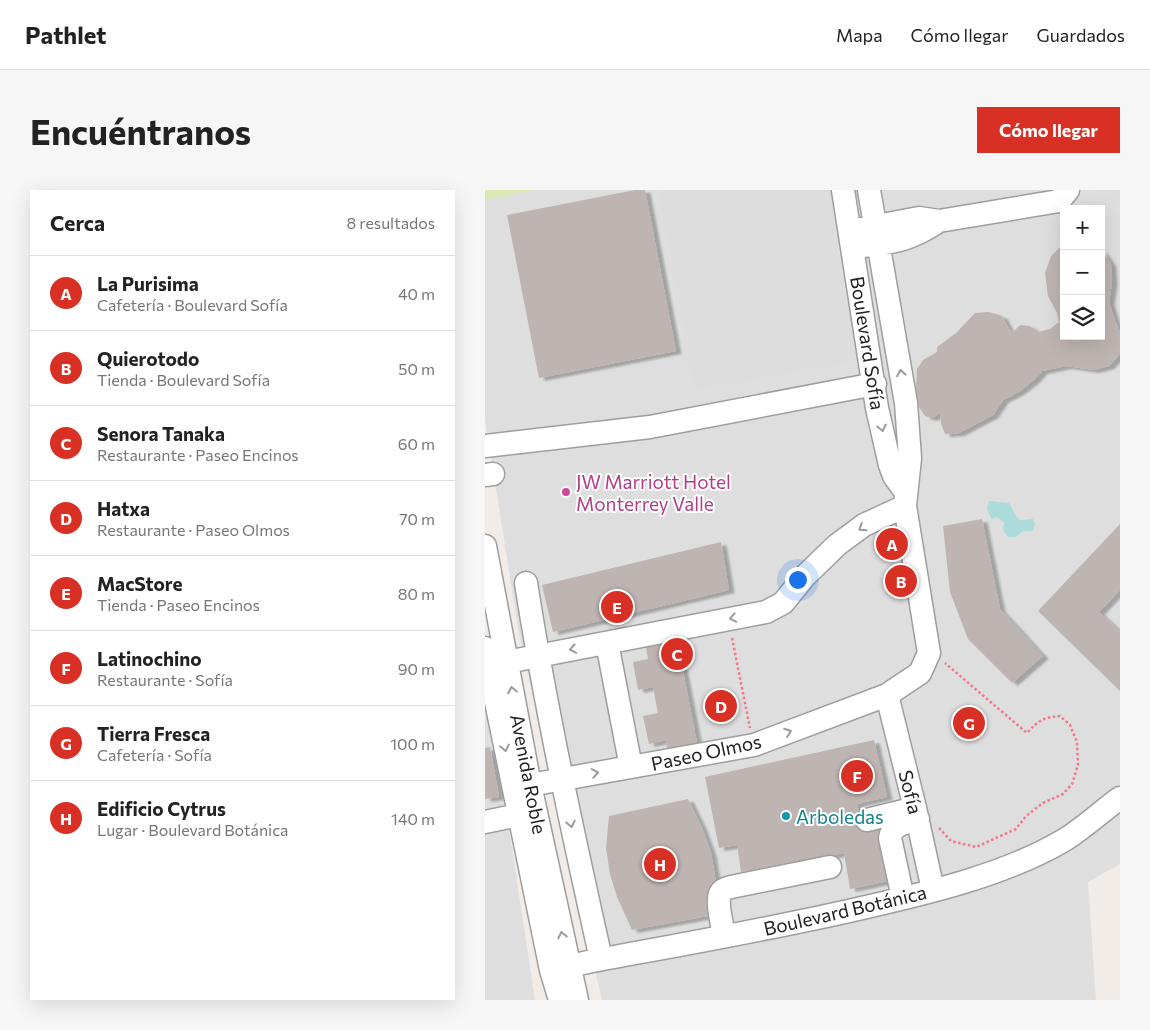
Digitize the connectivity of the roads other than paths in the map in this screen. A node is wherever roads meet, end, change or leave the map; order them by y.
1 (843, 190) edge
2 (869, 190) edge
3 (1068, 190) edge
4 (876, 236) junction
5 (851, 239) junction
6 (875, 384) junction
7 (486, 446) edge
8 (905, 498) junction
9 (485, 546) edge
10 (526, 583) dead end
11 (607, 643) junction
12 (485, 648) edge
13 (538, 656) junction
14 (507, 662) junction
15 (896, 690) junction
16 (631, 767) junction
17 (561, 779) junction
18 (530, 785) junction
19 (1120, 798) edge
20 (917, 814) junction
21 (519, 815) junction
22 (867, 820) dead end
23 (485, 822) edge
24 (831, 867) dead end
25 (933, 890) junction
26 (903, 898) junction
27 (725, 936) junction
28 (601, 959) junction
29 (560, 968) junction
30 (560, 1000) edge
31 (577, 1000) edge

1 - 5 street, Boulevard Sofía
2 - 4 street, Boulevard Sofía
3 - 4 street
4 - 5 street
8 -> 4 street, Boulevard Sofía
5 - 6 street, Boulevard Sofía
6 - 7 street
6 -> 8 street, Boulevard Sofía
8 -> 11 street
8 - 15 street, Boulevard Sofía
9 - 14 street, Avenida Roble
10 - 13 street
11 -> 13 street
11 - 16 street
12 -> 21 street, Avenida Roble
13 - 14 street
13 - 17 street
18 -> 14 street, Avenida Roble
16 -> 15 street, Paseo Olmos
15 - 20 street, Sofía
17 -> 16 street, Paseo Olmos
17 - 18 street, Paseo Olmos
17 -> 28 street
29 -> 18 street, Avenida Roble
19 - 25 street, Boulevard Botánica
20 - 22 street
20 - 25 street, Sofía
20 - 26 street
21 - 23 street
21 - 29 street, Avenida Roble
24 - 27 street
25 - 26 street, Boulevard Botánica
26 - 27 street, Boulevard Botánica
27 - 28 street, Boulevard Botánica
28 - 29 street, Boulevard Botánica
29 - 30 street, Avenida Roble
29 - 31 street, Avenida Roble

